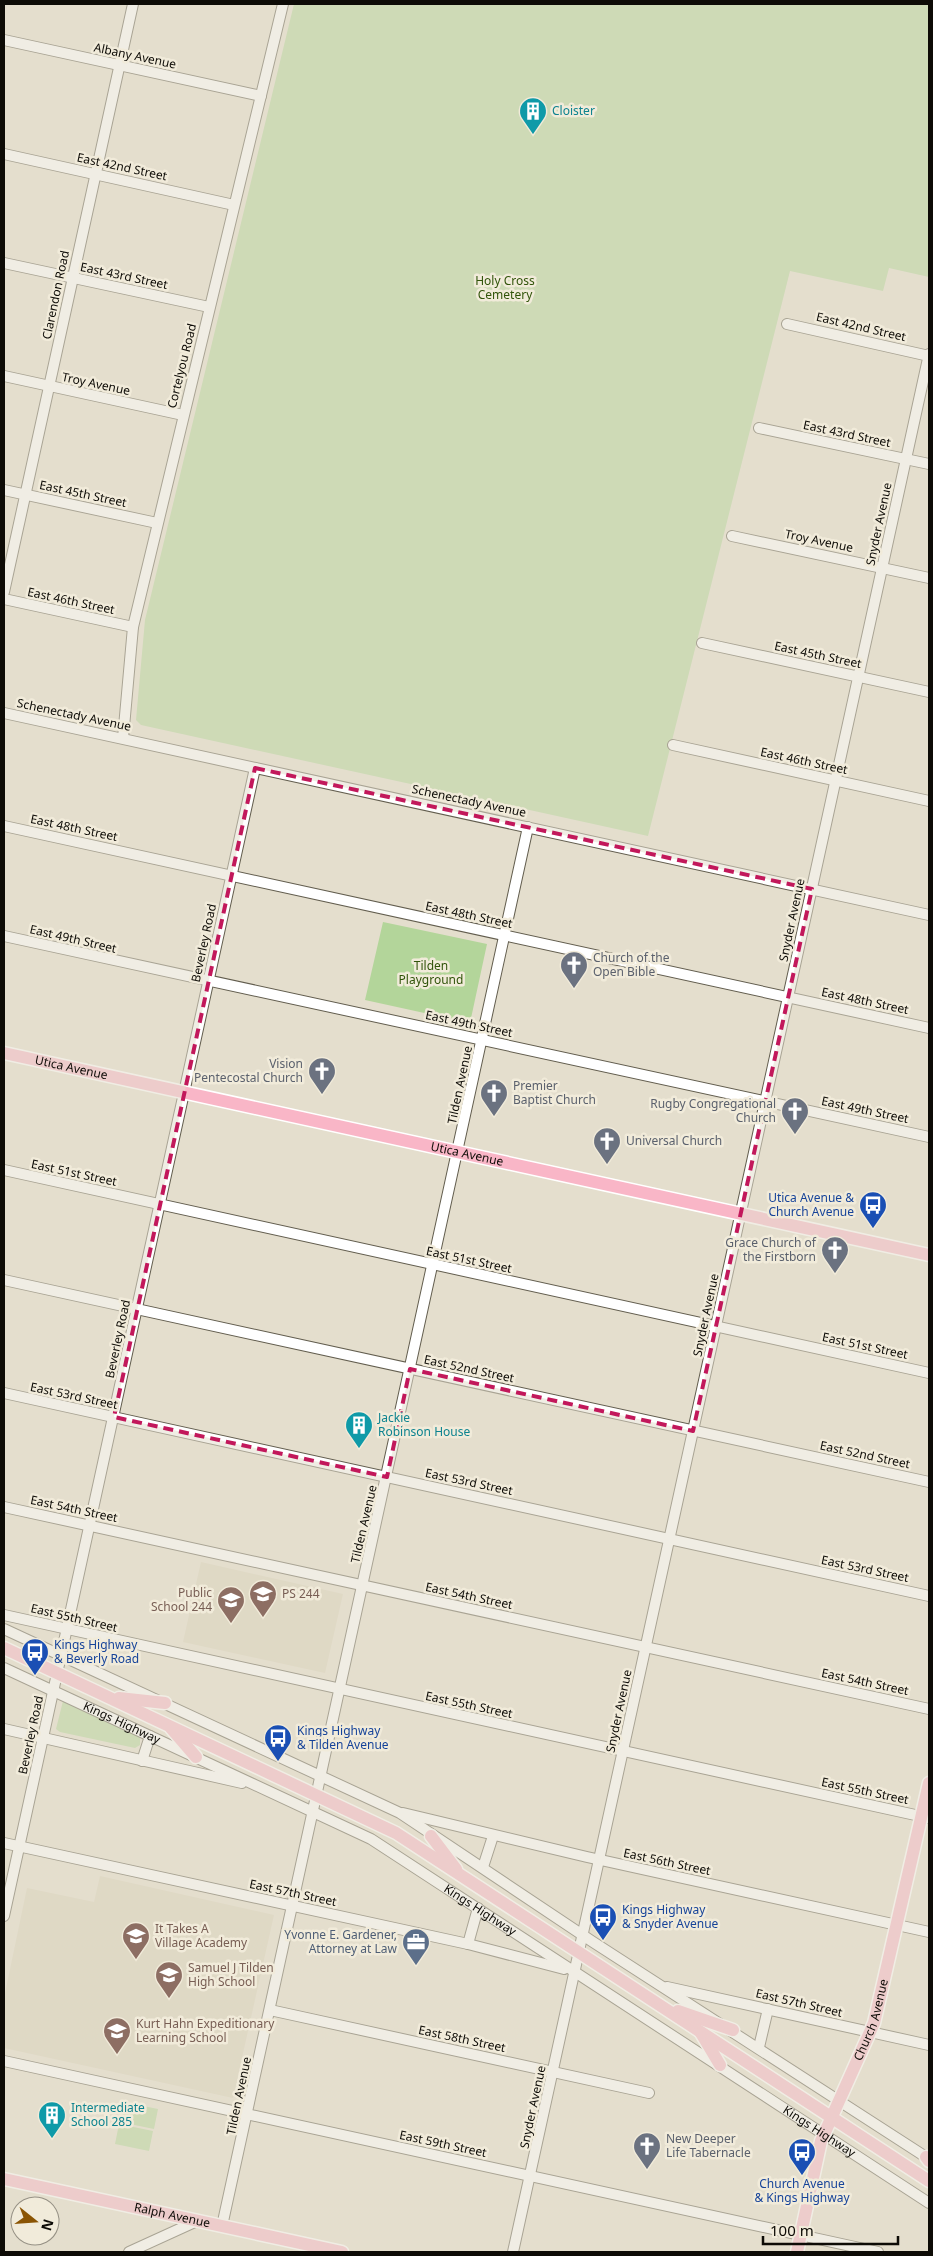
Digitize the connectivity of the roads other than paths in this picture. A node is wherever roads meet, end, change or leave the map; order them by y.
1 (133, 4) edge
2 (283, 4) edge
3 (4, 40) edge
4 (119, 66) junction
5 (261, 96) junction
6 (4, 154) edge
7 (95, 174) junction
8 (234, 205) junction
9 (4, 263) edge
10 (73, 278) junction
11 (209, 307) junction
12 (786, 324) dead end
13 (929, 355) edge
14 (4, 376) edge
15 (49, 386) junction
16 (183, 415) junction
17 (759, 428) dead end
18 (906, 459) junction
19 (929, 464) edge
20 (4, 490) edge
21 (25, 495) junction
22 (157, 523) junction
23 (732, 536) dead end
24 (882, 567) junction
25 (929, 578) edge
26 (4, 592) edge
27 (4, 599) edge
28 (133, 627) junction
29 (702, 643) dead end
30 (857, 677) junction
31 (929, 692) edge
32 (4, 713) edge
33 (123, 738) junction
34 (673, 745) dead end
35 (255, 768) junction
36 (836, 780) junction
37 (929, 801) edge
38 (4, 826) edge
39 (528, 827) junction
40 (232, 876) junction
41 (812, 889) junction
42 (929, 915) edge
43 (4, 936) edge
44 (505, 936) junction
45 (209, 980) junction
46 (788, 997) junction
47 (929, 1028) edge
48 (482, 1040) junction
49 (4, 1053) edge
50 (184, 1092) junction
51 (765, 1101) junction
52 (929, 1137) edge
53 (458, 1152) junction
54 (4, 1170) edge
55 (161, 1205) junction
56 (741, 1214) junction
57 (929, 1255) edge
58 (433, 1264) junction
59 (4, 1280) edge
60 (138, 1309) junction
61 (716, 1326) junction
62 (410, 1369) junction
63 (929, 1373) edge
64 (4, 1393) edge
65 (114, 1418) junction
66 (693, 1431) junction
67 (387, 1477) junction
68 (929, 1482) edge
69 (4, 1507) edge
70 (91, 1526) junction
71 (670, 1539) junction
72 (363, 1585) junction
73 (929, 1596) edge
74 (4, 1615) edge
75 (4, 1629) edge
76 (66, 1630) junction
77 (646, 1647) junction
78 (4, 1648) edge
79 (61, 1655) junction
80 (4, 1668) edge
81 (57, 1673) junction
82 (340, 1690) junction
83 (53, 1691) junction
84 (109, 1697) junction
85 (165, 1703) junction
86 (929, 1709) edge
87 (168, 1725) junction
88 (4, 1729) edge
89 (150, 1736) junction
90 (43, 1738) junction
91 (623, 1751) junction
92 (196, 1757) junction
93 (142, 1761) junction
94 (322, 1775) junction
95 (929, 1783) edge
96 (263, 1788) junction
97 (318, 1794) junction
98 (314, 1811) junction
99 (400, 1813) junction
100 (926, 1817) edge
101 (432, 1836) junction
102 (493, 1836) junction
103 (4, 1842) edge
104 (19, 1846) junction
105 (600, 1860) junction
106 (483, 1867) junction
107 (460, 1875) junction
108 (294, 1906) junction
109 (478, 1908) junction
110 (4, 1916) edge
111 (897, 1925) junction
112 (929, 1932) edge
113 (583, 1935) junction
114 (468, 1944) junction
115 (579, 1953) junction
116 (575, 1971) junction
117 (663, 1986) junction
118 (659, 2005) junction
119 (768, 2009) junction
120 (270, 2010) junction
121 (733, 2030) junction
122 (700, 2031) junction
123 (870, 2033) junction
124 (929, 2046) edge
125 (759, 2047) junction
126 (4, 2061) edge
127 (720, 2065) junction
128 (553, 2071) junction
129 (649, 2094) dead end
130 (838, 2100) junction
131 (248, 2114) junction
132 (831, 2117) junction
133 (824, 2134) junction
134 (928, 2157) edge
135 (530, 2176) junction
136 (4, 2179) edge
137 (929, 2181) edge
138 (929, 2203) edge
139 (197, 2221) junction
140 (222, 2226) junction
141 (800, 2235) junction
142 (129, 2252) edge
143 (342, 2252) edge
144 (513, 2252) edge
145 (797, 2252) edge
146 (878, 2252) edge

1 - 4 street, Clarendon Road
2 - 5 street, Cortelyou Road
3 - 4 street, Albany Avenue
4 - 5 street, Albany Avenue
4 - 7 street, Clarendon Road
5 - 8 street, Cortelyou Road
6 - 7 street, East 42nd Street
7 - 8 street, East 42nd Street
7 - 10 street, Clarendon Road
8 - 11 street, Cortelyou Road
9 - 10 street, East 43rd Street
10 - 11 street, East 43rd Street
10 - 15 street, Clarendon Road
11 - 16 street, Cortelyou Road
12 - 13 street, East 42nd Street
13 - 18 street, Snyder Avenue
14 - 15 street, Troy Avenue
15 - 16 street, Troy Avenue
15 - 21 street, Clarendon Road
16 - 22 street, Cortelyou Road
17 - 18 street, East 43rd Street
18 - 19 street, East 43rd Street
18 - 24 street, Snyder Avenue
20 - 21 street, East 45th Street
21 - 22 street, East 45th Street
21 - 26 street, Clarendon Road
22 - 28 street, Cortelyou Road
23 - 24 street, Troy Avenue
24 - 25 street, Troy Avenue
24 - 30 street, Snyder Avenue
27 - 28 street, East 46th Street
28 - 33 street, Cortelyou Road
29 - 30 street, East 45th Street
30 - 31 street, East 45th Street
30 - 36 street, Snyder Avenue
32 - 33 street, Schenectady Avenue
33 - 35 street, Schenectady Avenue
34 - 36 street, East 46th Street
35 - 39 street, Schenectady Avenue
35 - 40 street, Beverley Road
36 - 37 street, East 46th Street
36 - 41 street, Snyder Avenue
38 - 40 street, East 48th Street
39 - 41 street, Schenectady Avenue
39 - 44 street, Tilden Avenue
40 - 44 street, East 48th Street
40 - 45 street, Beverley Road
41 - 42 street, Schenectady Avenue
41 - 46 street, Snyder Avenue
43 - 45 street, East 49th Street
44 - 46 street, East 48th Street
44 - 48 street, Tilden Avenue
45 - 48 street, East 49th Street
45 - 50 street, Beverley Road
46 - 47 street, East 48th Street
46 - 51 street, Snyder Avenue
48 - 51 street, East 49th Street
48 - 53 street, Tilden Avenue
49 - 50 main road, Utica Avenue
50 - 53 main road, Utica Avenue
50 - 55 street, Beverley Road
51 - 52 street, East 49th Street
51 - 56 street, Snyder Avenue
53 - 56 main road, Utica Avenue
53 - 58 street, Tilden Avenue
54 - 55 street, East 51st Street
55 - 58 street, East 51st Street
55 - 60 street, Beverley Road
56 - 57 main road, Utica Avenue
56 - 61 street, Snyder Avenue
58 - 61 street, East 51st Street
58 - 62 street, Tilden Avenue
59 - 60 street, East 52nd Street
60 - 62 street, East 52nd Street
60 - 65 street, Beverley Road
61 - 63 street, East 51st Street
61 - 66 street, Snyder Avenue
62 - 66 street, East 52nd Street
62 - 67 street, Tilden Avenue
64 - 65 street, East 53rd Street
65 - 67 street, East 53rd Street
65 - 70 street, Beverley Road
66 - 68 street, East 52nd Street
66 - 71 street, Snyder Avenue
67 - 71 street, East 53rd Street
67 - 72 street, Tilden Avenue
69 - 70 street, East 54th Street
70 - 72 street, East 54th Street
70 - 76 street, Beverley Road
71 - 73 street, East 53rd Street
71 - 77 street, Snyder Avenue
72 - 77 street, East 54th Street
72 - 82 street, Tilden Avenue
74 - 76 street, East 55th Street
75 - 79 street
76 - 79 street, Beverley Road
76 - 82 street, East 55th Street
77 - 86 street, East 54th Street
77 - 91 street, Snyder Avenue
78 - 81 main road, Kings Highway
79 - 81 street, Beverley Road
79 - 85 street
80 - 83 street, Kings Highway
81 - 83 street, Beverley Road
81 - 84 main road, Kings Highway
82 - 91 street, East 55th Street
82 - 94 street, Tilden Avenue
83 - 89 street, Kings Highway
83 - 90 street, Beverley Road
84 - 85 main road
84 - 87 main road, Kings Highway
85 - 94 street
87 - 92 main road
87 - 97 main road, Kings Highway
88 - 90 street
89 - 92 street, Kings Highway
89 - 93 street
90 - 93 street
90 - 104 street, Beverley Road
91 - 100 street, East 55th Street
91 - 105 street, Snyder Avenue
92 - 96 street, Kings Highway
93 - 96 street
94 - 97 street, Tilden Avenue
94 - 99 street
95 - 100 main road, Church Avenue
96 - 98 street, Kings Highway
97 - 98 street, Tilden Avenue
97 - 107 main road, Kings Highway
98 - 108 street, Tilden Avenue
98 - 109 street, Kings Highway
99 - 101 street
99 - 102 street, East 56th Street
100 - 111 main road, Church Avenue
101 - 106 street
101 - 107 main road
102 - 105 street, East 56th Street
102 - 106 street
103 - 104 street, East 57th Street
104 - 108 street, East 57th Street
104 - 110 street, Beverley Road
105 - 111 street, East 56th Street
105 - 113 street, Snyder Avenue
106 - 113 street
107 - 115 main road, Kings Highway
108 - 114 street, East 57th Street
108 - 120 street, Tilden Avenue
109 - 114 street
109 - 116 street, Kings Highway
111 - 112 street, East 56th Street
111 - 123 main road, Church Avenue
113 - 115 street, Snyder Avenue
113 - 117 street
114 - 116 street, East 57th Street
115 - 116 street, Snyder Avenue
115 - 118 main road, Kings Highway
116 - 127 street, Kings Highway
116 - 128 street, Snyder Avenue
117 - 119 street, East 57th Street
117 - 121 street
118 - 121 main road
118 - 122 main road, Kings Highway
119 - 123 street, East 57th Street
119 - 125 street
120 - 128 street, East 58th Street
120 - 131 street, Tilden Avenue
121 - 125 street
122 - 127 main road
122 - 132 main road, Kings Highway
123 - 124 street, East 57th Street
123 - 130 main road, Church Avenue
125 - 130 street
126 - 131 street, East 59th Street
127 - 133 street, Kings Highway
128 - 129 street, East 58th Street
128 - 135 street, Snyder Avenue
130 - 132 main road, Church Avenue
130 - 134 street
131 - 135 street, East 59th Street
131 - 140 street, Tilden Avenue
132 - 133 main road, Church Avenue
132 - 137 main road, Kings Highway
133 - 138 street, Kings Highway
133 - 141 main road, Church Avenue
135 - 141 street, East 59th Street
135 - 144 street, Snyder Avenue
136 - 139 main road, Ralph Avenue
139 - 140 main road, Ralph Avenue
139 - 142 street
140 - 143 main road, Ralph Avenue
141 - 145 main road, Church Avenue
141 - 146 street, East 59th Street

